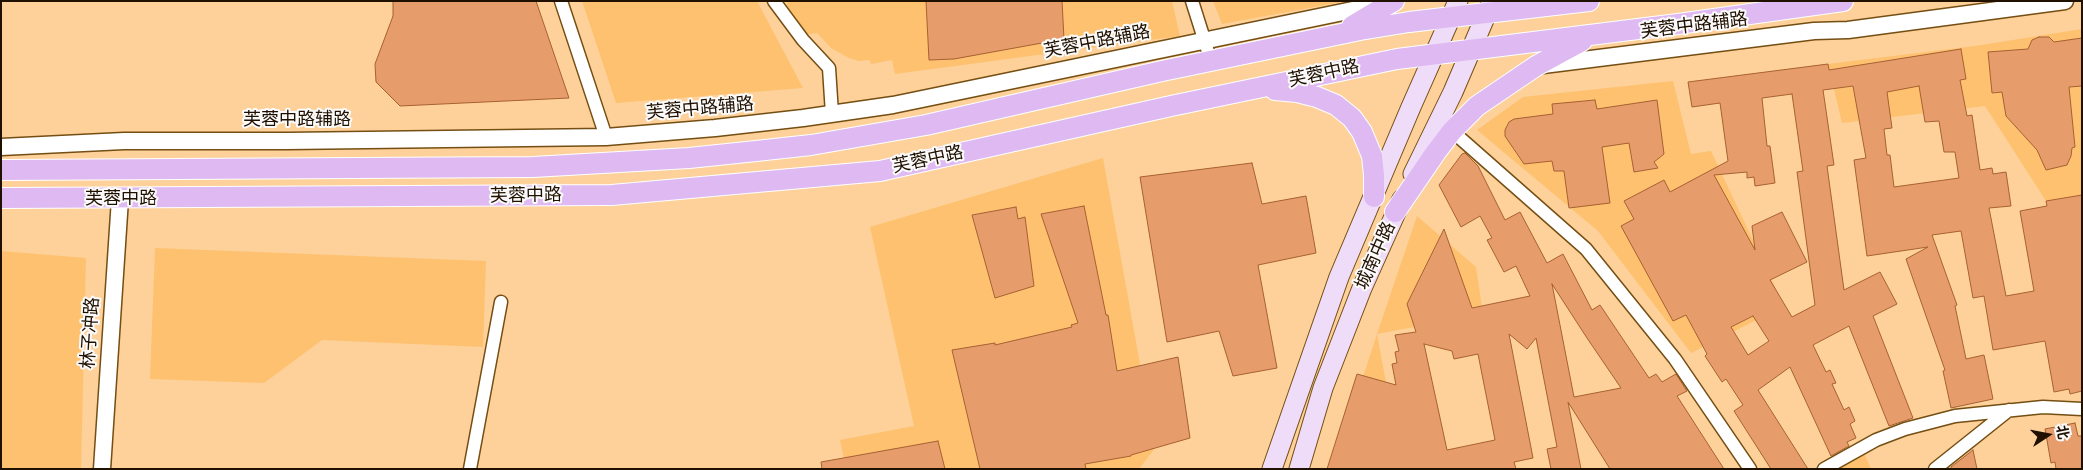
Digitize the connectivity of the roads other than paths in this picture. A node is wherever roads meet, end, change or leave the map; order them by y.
1 (561, 1) edge
2 (774, 1) edge
3 (1192, 1) edge
4 (1589, 1) edge
5 (1844, 1) edge
6 (2065, 1) edge
7 (1393, 2) edge
8 (1489, 7) edge
9 (1455, 9) edge
10 (1600, 34) junction
11 (1332, 36) junction
12 (1206, 41) junction
13 (1471, 50) junction
14 (1434, 54) junction
15 (1211, 61) junction
16 (1536, 66) junction
17 (1248, 90) junction
18 (832, 114) junction
19 (1452, 131) junction
20 (606, 137) junction
21 (1, 147) edge
22 (1, 170) edge
23 (1374, 197) junction
24 (1, 198) edge
25 (120, 199) junction
26 (1395, 212) junction
27 (501, 302) dead end
28 (2082, 409) edge
29 (2009, 410) junction
30 (102, 469) edge
31 (470, 469) edge
32 (1272, 469) edge
33 (1299, 469) edge
34 (1750, 469) edge
35 (1824, 469) edge
36 (1935, 469) edge

1 - 20 street
2 - 18 street
3 - 12 street
4 - 8 main road, 芙蓉中路
5 - 10 main road, 芙蓉中路
6 - 16 street, 芙蓉中路辅路
7 - 11 main road
7 - 12 street, 芙蓉中路辅路
8 - 9 main road, 芙蓉中路
8 - 13 main road, 城南中路
9 - 11 main road, 芙蓉中路
9 - 14 main road, 城南中路
10 - 13 main road, 芙蓉中路
10 - 16 main road
11 - 15 main road, 芙蓉中路
12 - 15 street
12 - 18 street, 芙蓉中路辅路
13 - 14 main road, 芙蓉中路
13 - 26 main road, 城南中路
14 - 17 main road, 芙蓉中路
14 - 23 main road, 城南中路
15 - 22 main road, 芙蓉中路
16 - 19 main road
17 - 23 main road
17 - 25 main road, 芙蓉中路
18 - 20 street, 芙蓉中路辅路
19 - 26 main road
19 - 34 street
20 - 21 street, 芙蓉中路辅路
23 - 32 main road, 城南中路
24 - 25 main road, 芙蓉中路
25 - 30 street, 林子冲路
26 - 33 main road, 城南中路
27 - 31 street
28 - 29 street
29 - 35 street
29 - 36 street

